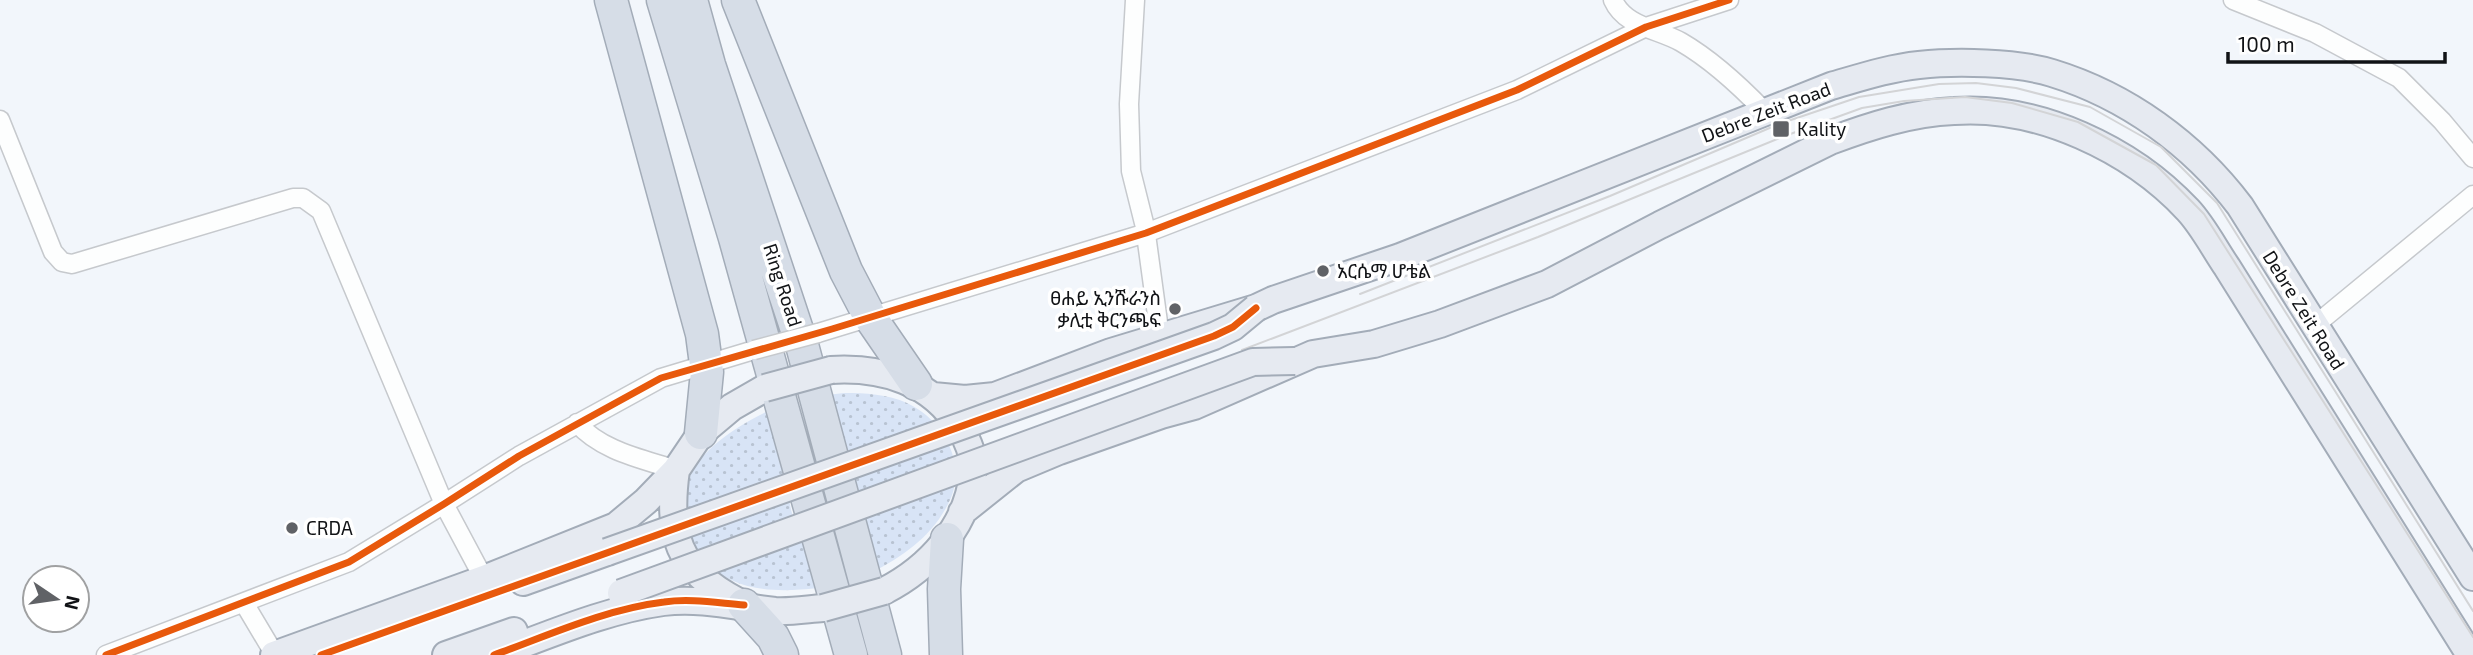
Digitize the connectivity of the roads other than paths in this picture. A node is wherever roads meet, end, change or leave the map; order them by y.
1 (611, 0) edge
2 (663, 0) edge
3 (691, 0) edge
4 (738, 0) edge
5 (1135, 0) edge
6 (1613, 0) edge
7 (1729, 0) edge
8 (2233, 0) edge
9 (1646, 27) junction
10 (1765, 111) junction
11 (0, 120) edge
12 (2473, 158) edge
13 (2473, 195) edge
14 (1146, 233) junction
15 (1256, 308) junction
16 (870, 317) junction
17 (2314, 326) junction
18 (1160, 337) junction
19 (1295, 361) junction
20 (706, 364) junction
21 (924, 390) junction
22 (578, 423) junction
23 (701, 433) junction
24 (676, 470) junction
25 (444, 504) junction
26 (955, 525) junction
27 (2473, 576) edge
28 (484, 579) junction
29 (244, 603) junction
30 (744, 605) junction
31 (106, 655) edge
32 (274, 655) edge
33 (321, 655) edge
34 (446, 655) edge
35 (494, 655) edge
36 (782, 655) edge
37 (851, 655) edge
38 (885, 655) edge
39 (946, 655) edge
40 (2470, 655) edge

1 - 20 highway
2 - 37 highway, Ring Road
3 - 38 highway, Ring Road
4 - 16 highway
5 - 14 street
6 - 9 street
7 - 9 street
8 - 12 street
9 - 10 street
9 - 14 street
10 - 15 main road, Debre Zeit Road
10 - 17 main road, Debre Zeit Road
11 - 25 street
13 - 17 street
14 - 16 street
14 - 18 street
15 - 18 main road
15 - 33 main road, bridge
16 - 20 street, bridge
16 - 21 highway
17 - 27 main road, Debre Zeit Road
18 - 21 main road
19 - 26 main road
19 - 34 main road, bridge
19 - 40 main road
20 - 22 street
20 - 23 highway
21 - 23 main road, bridge
21 - 26 main road
22 - 24 street
22 - 25 street
23 - 24 main road
24 - 28 main road
24 - 30 main road
25 - 28 street
25 - 29 street
26 - 30 main road, bridge
26 - 39 highway
28 - 32 main road
29 - 31 street
29 - 32 street
30 - 35 main road
30 - 36 highway

